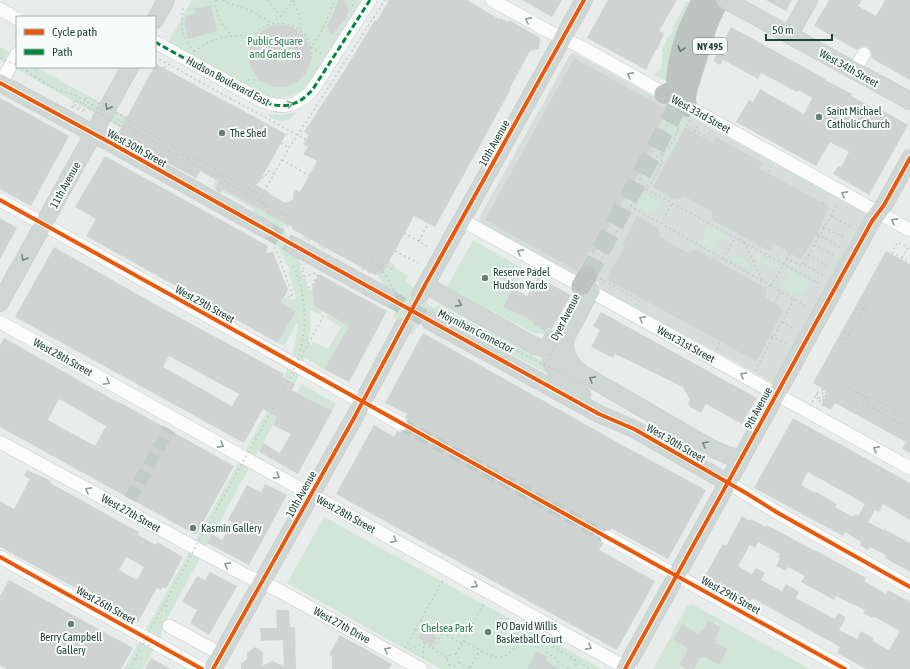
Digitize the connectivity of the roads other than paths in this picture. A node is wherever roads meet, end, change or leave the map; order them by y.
1 (166, 0) edge
2 (370, 0) edge
3 (492, 0) edge
4 (584, 0) edge
5 (702, 0) edge
6 (712, 0) edge
7 (809, 0) edge
8 (726, 1) edge
9 (0, 9) edge
10 (16, 18) edge
11 (156, 18) edge
12 (789, 35) junction
13 (562, 39) junction
14 (156, 43) edge
15 (864, 54) dead end
16 (16, 56) edge
17 (129, 68) edge
18 (854, 70) junction
19 (1, 83) edge
20 (670, 87) junction
21 (910, 101) edge
22 (691, 107) junction
23 (93, 134) junction
24 (910, 158) edge
25 (0, 200) edge
26 (878, 212) junction
27 (462, 220) junction
28 (43, 224) junction
29 (271, 225) tunnel mouth
30 (910, 230) edge
31 (289, 244) tunnel mouth
32 (595, 280) junction
33 (387, 297) tunnel mouth
34 (0, 303) edge
35 (0, 322) edge
36 (417, 324) joint
37 (565, 340) junction
38 (547, 357) junction
39 (776, 394) junction
40 (362, 402) junction
41 (401, 424) tunnel mouth
42 (634, 429) junction
43 (0, 442) edge
44 (741, 459) junction
45 (910, 468) edge
46 (728, 483) junction
47 (310, 494) junction
48 (607, 537) tunnel mouth
49 (0, 557) edge
50 (677, 576) junction
51 (262, 583) junction
52 (910, 587) edge
53 (169, 626) dead end
54 (221, 654) junction
55 (422, 666) edge
56 (627, 668) edge
57 (202, 669) edge
58 (213, 669) edge
59 (845, 669) edge

1 - 11 main road
14 -> 2 street, Hudson Boulevard East
13 -> 3 street, West 33rd Street
4 - 13 main road, 10th Avenue
5 -> 20 highway, NY 495
6 - 20 highway
7 - 12 main road
8 - 12 main road, West 34th Street
8 - 22 highway
9 - 10 street
12 - 18 main road, West 34th Street
20 -> 13 street, West 33rd Street
13 - 27 main road, 10th Avenue
15 - 18 street
16 - 19 street
17 -> 23 main road, 11th Avenue
18 - 21 main road, West 34th Street
19 - 23 main road, West 30th Street
20 - 22 street, West 33rd Street
26 -> 22 street, West 33rd Street
23 - 28 main road, 11th Avenue
23 - 29 main road, West 30th Street
24 - 26 main road, 9th Avenue
25 - 28 street, West 29th Street
30 -> 26 street, West 33rd Street
26 - 39 main road, 9th Avenue
32 -> 27 street, West 31st Street
27 -> 38 main road, 10th Avenue
28 -> 34 main road, 11th Avenue
28 - 40 street, West 29th Street
31 - 33 main road
32 - 37 main road, Dyer Avenue
32 - 38 main road, Dyer Avenue
39 -> 32 street, West 31st Street
35 -> 47 street, West 28th Street
36 - 40 main road, 10th Avenue
36 - 42 main road, West 30th Street
37 - 38 main road, Dyer Avenue
44 -> 37 main road, West 30th Street
38 - 42 main road, Dyer Avenue
39 - 44 main road, 9th Avenue
45 -> 39 street, West 31st Street
40 - 41 street, West 29th Street
40 - 47 main road, 10th Avenue
42 - 46 main road, West 30th Street
51 -> 43 street, West 27th Street
44 - 46 main road, 9th Avenue
46 - 50 main road, 9th Avenue
46 - 52 street, West 30th Street
47 - 51 main road, 10th Avenue
47 -> 56 street, West 28th Street
48 - 50 street, West 29th Street
49 - 57 street, West 26th Street
50 - 56 main road, 9th Avenue
50 - 59 street, West 29th Street
51 - 54 main road, 10th Avenue
55 -> 51 street, West 27th Drive
53 - 54 street
54 - 58 main road, 10th Avenue

